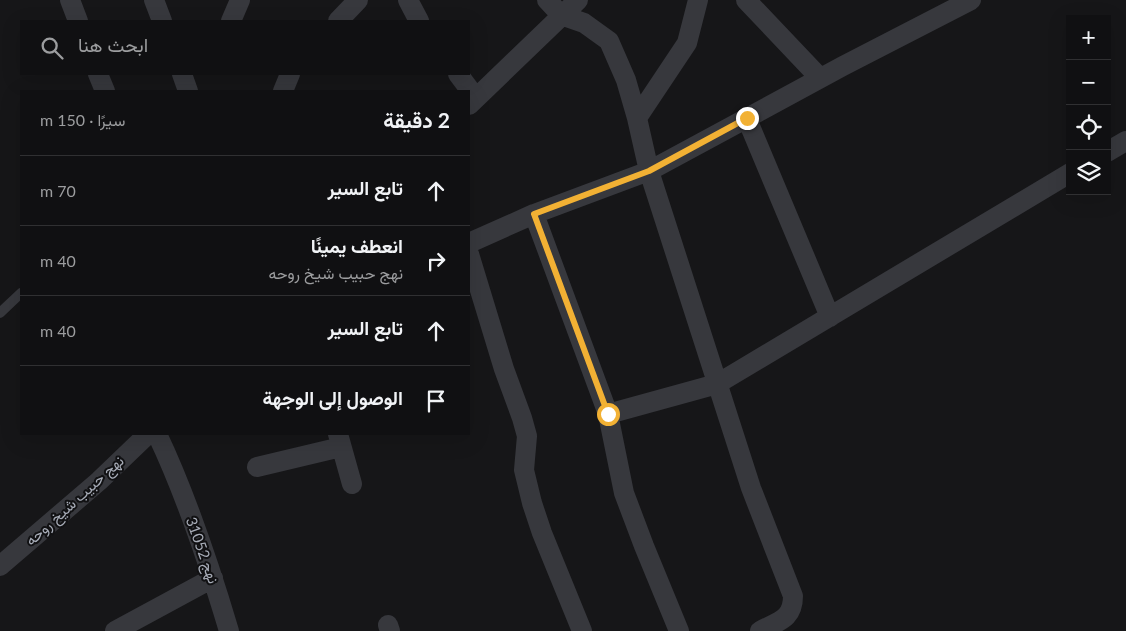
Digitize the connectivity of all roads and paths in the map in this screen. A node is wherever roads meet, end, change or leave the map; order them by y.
1 (70, 0) edge
2 (154, 0) edge
3 (240, 0) edge
4 (358, 0) edge
5 (408, 0) edge
6 (547, 0) edge
7 (578, 0) edge
8 (698, 0) edge
9 (746, 0) edge
10 (971, 0) edge
11 (561, 15) junction
12 (78, 20) edge
13 (162, 20) edge
14 (230, 20) edge
15 (339, 20) edge
16 (418, 20) edge
17 (98, 75) edge
18 (182, 75) edge
19 (290, 75) edge
20 (459, 75) edge
21 (820, 78) junction
22 (105, 90) edge
23 (188, 90) edge
24 (283, 90) edge
25 (466, 90) edge
26 (472, 101) edge
27 (637, 118) junction
28 (747, 118) junction
29 (1126, 141) edge
30 (1110, 150) edge
31 (649, 171) junction
32 (1066, 175) edge
33 (534, 214) junction
34 (470, 243) edge
35 (470, 257) edge
36 (20, 294) edge
37 (0, 313) edge
38 (830, 316) junction
39 (717, 384) junction
40 (608, 414) junction
41 (147, 435) edge
42 (156, 435) edge
43 (340, 441) edge
44 (257, 467) dead end
45 (352, 484) dead end
46 (0, 566) edge
47 (213, 578) junction
48 (115, 631) edge
49 (229, 631) edge
50 (582, 631) edge
51 (679, 631) edge
52 (760, 631) edge

1 - 12 street
2 - 13 street
3 - 14 street
4 - 15 street
5 - 16 street
6 - 11 street
7 - 11 street
8 - 27 street
9 - 21 street
10 - 21 street
11 - 26 street
11 - 27 street
17 - 22 street
18 - 23 street
19 - 24 street
20 - 25 street
21 - 28 street
27 - 31 street
28 - 31 street
28 - 38 street
29 - 30 street
31 - 33 street
31 - 39 street
32 - 38 street
33 - 34 street
33 - 40 street
35 - 50 street
36 - 37 lane
38 - 39 street
39 - 40 street
39 - 52 street
40 - 51 street
41 - 46 street, نهج حبيب شيخ روحه
42 - 47 street, نهج 31052
43 - 44 street
43 - 45 street
47 - 48 street
47 - 49 street, نهج 31052

